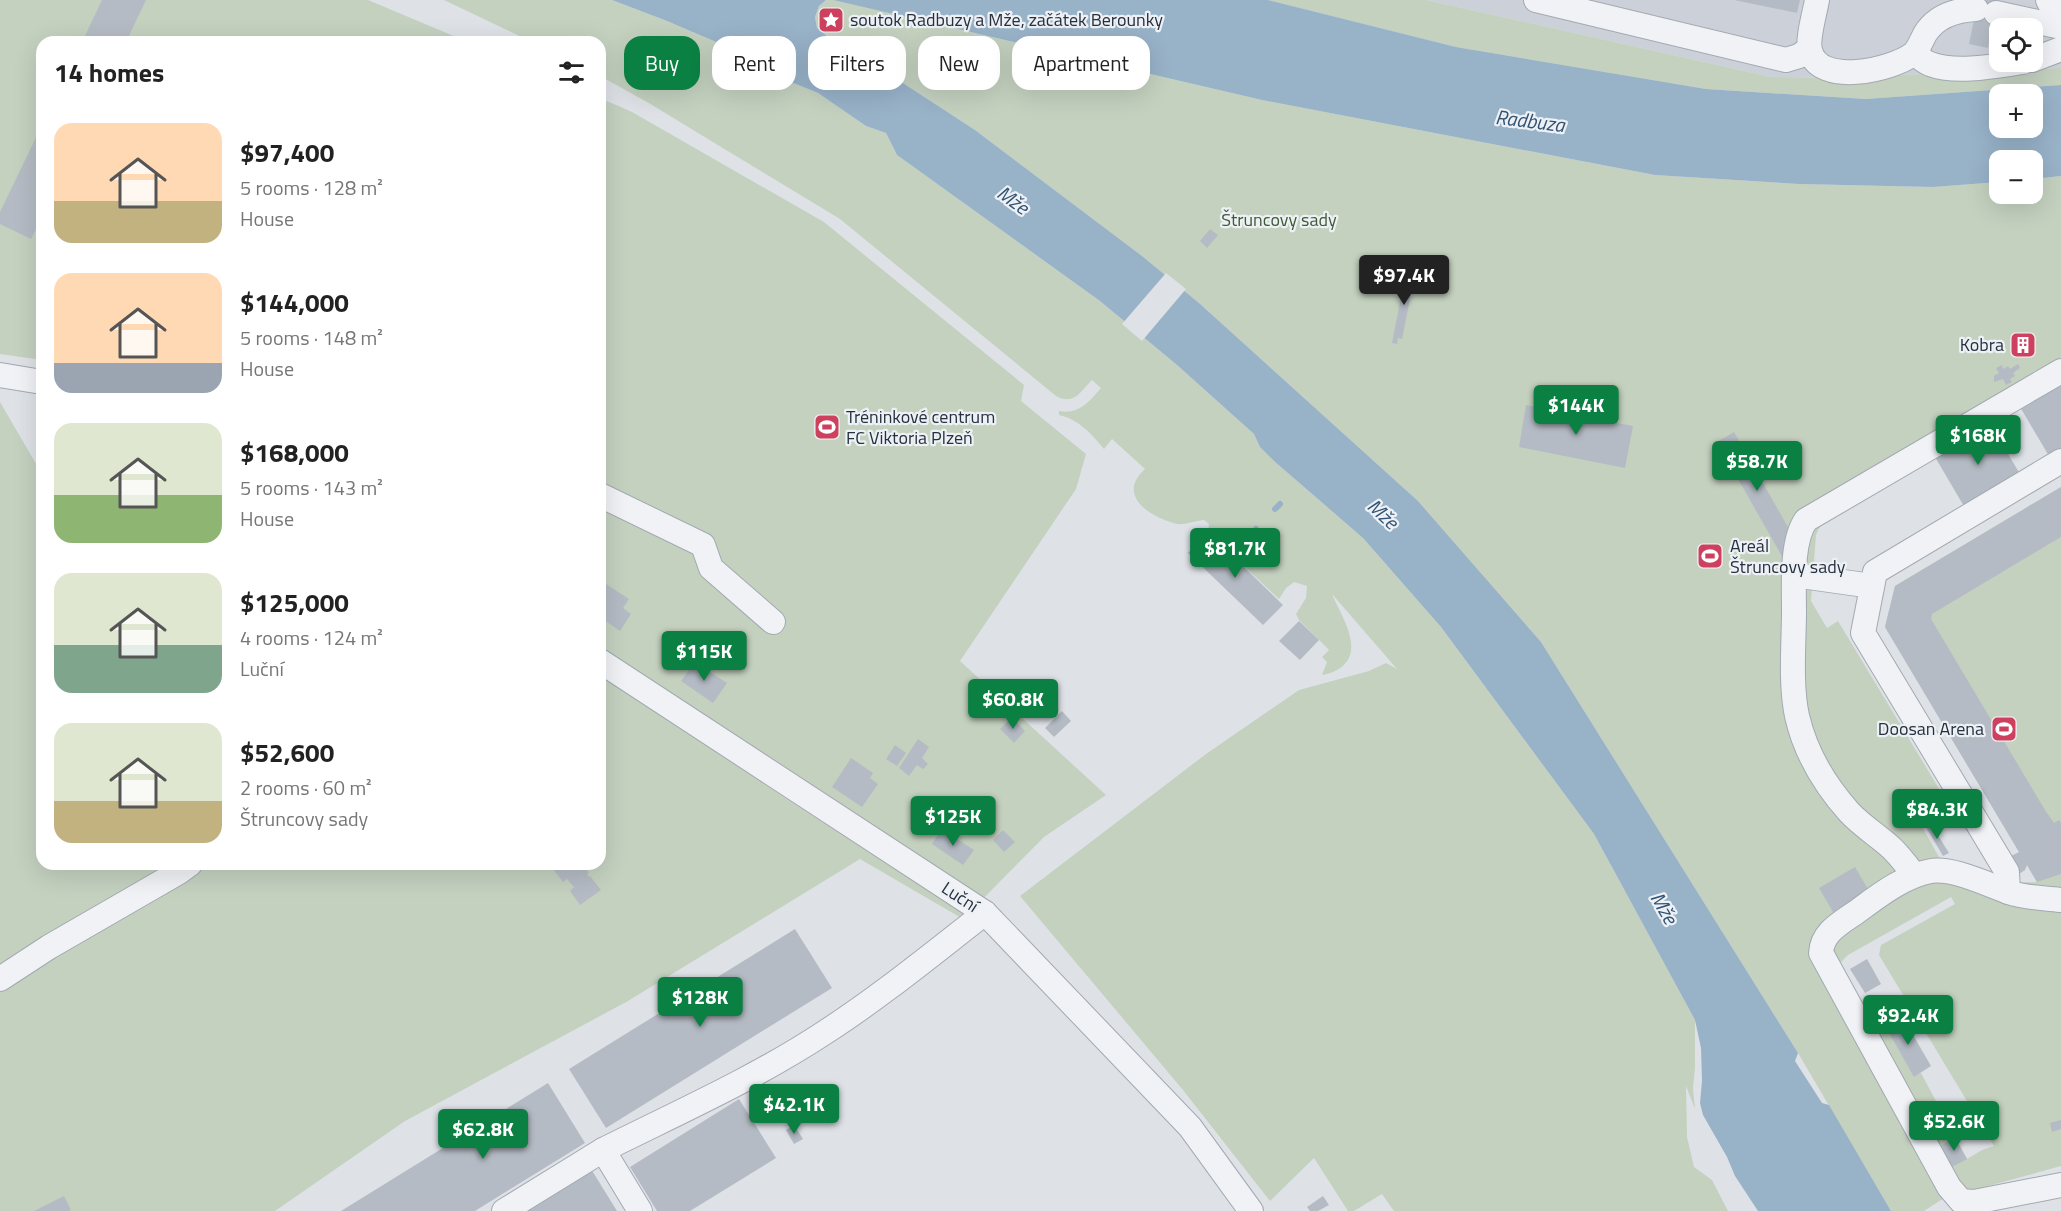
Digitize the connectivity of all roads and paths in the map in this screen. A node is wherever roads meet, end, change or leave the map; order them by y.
1 (1536, 0) edge
2 (1817, 0) edge
3 (2048, 0) edge
4 (2061, 26) edge
5 (1809, 49) junction
6 (2061, 49) edge
7 (1915, 53) junction
8 (2043, 56) edge
9 (1989, 66) edge
10 (2061, 371) edge
11 (0, 375) edge
12 (36, 381) edge
13 (2061, 461) edge
14 (606, 498) edge
15 (1794, 575) junction
16 (1872, 586) junction
17 (773, 621) dead end
18 (606, 665) edge
19 (182, 870) edge
20 (1914, 875) junction
21 (2008, 892) junction
22 (2061, 900) edge
23 (985, 913) junction
24 (0, 980) edge
25 (603, 1150) junction
26 (2061, 1185) edge
27 (1970, 1205) edge
28 (504, 1211) edge
29 (640, 1211) edge
30 (1251, 1211) edge

1 - 5 street
2 - 5 street
3 - 4 street
4 - 7 street
5 - 7 street
6 - 8 street
7 - 9 street
10 - 15 street
11 - 12 street
13 - 16 street
14 - 17 street
15 - 16 street
15 - 20 street
16 - 21 street
18 - 23 street, Luční
19 - 24 street
20 - 21 street
20 - 27 street
21 - 22 street
23 - 25 street
23 - 30 street, Luční
25 - 28 street
25 - 29 street
26 - 27 street

